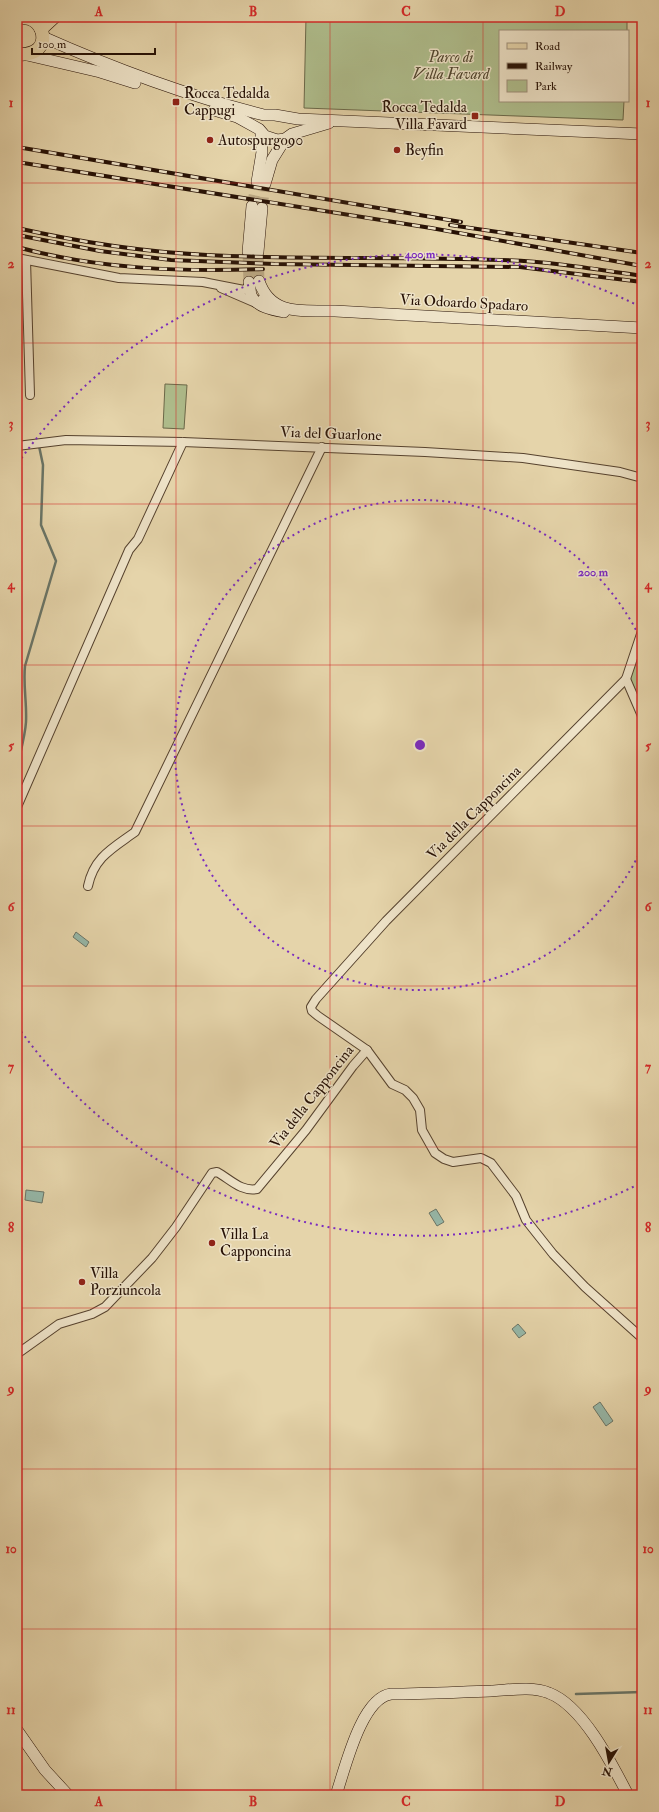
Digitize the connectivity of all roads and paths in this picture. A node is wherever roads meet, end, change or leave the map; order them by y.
1 (54, 17) edge
2 (26, 18) edge
3 (42, 33) junction
4 (22, 54) edge
5 (264, 115) junction
6 (288, 118) junction
7 (337, 120) junction
8 (260, 131) junction
9 (642, 134) edge
10 (289, 137) junction
11 (257, 207) tunnel mouth
12 (253, 252) tunnel mouth
13 (17, 258) edge
14 (26, 260) junction
15 (203, 282) junction
16 (254, 282) joint
17 (262, 300) junction
18 (296, 310) junction
19 (642, 328) edge
20 (30, 395) dead end
21 (183, 442) junction
22 (17, 446) edge
23 (322, 447) junction
24 (642, 478) edge
25 (642, 632) edge
26 (626, 679) junction
27 (642, 716) edge
28 (17, 807) edge
29 (88, 886) dead end
30 (367, 1050) junction
31 (642, 1338) edge
32 (17, 1354) edge
33 (17, 1730) edge
34 (68, 1795) edge
35 (336, 1795) edge
36 (628, 1795) edge

1 - 3 main road
2 - 3 main road
3 - 4 main road
3 - 5 street
4 - 8 street
5 - 6 street
5 - 8 street
6 - 7 street
6 - 10 street
7 - 9 street
7 - 10 street
8 - 10 street
8 - 10 street
11 - 12 street
13 - 14 street
14 - 15 street
14 - 20 street
15 - 16 street
15 - 17 street
16 - 17 street
17 - 18 street, Via Odoardo Spadaro
17 - 18 street
18 - 19 street, Via Odoardo Spadaro
21 - 22 street, Via del Guarlone
21 - 23 street, Via del Guarlone
21 - 28 street
23 - 24 street, Via del Guarlone
23 - 29 street
25 - 26 street
26 - 27 street
26 - 30 street, Via della Capponcina
30 - 31 street
30 - 32 street, Via della Capponcina
33 - 34 street
35 - 36 street

